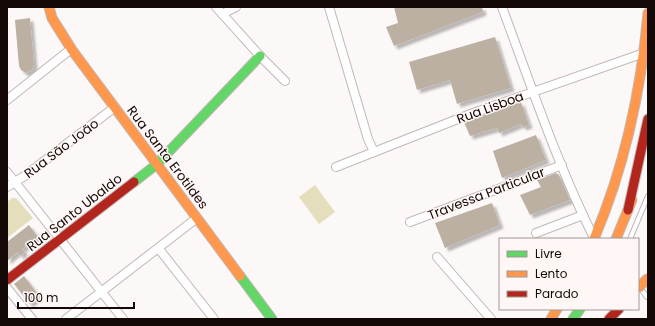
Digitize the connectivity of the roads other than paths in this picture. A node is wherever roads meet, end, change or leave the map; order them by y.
1 (50, 7) edge
2 (216, 7) edge
3 (236, 7) edge
4 (329, 7) edge
5 (502, 7) edge
6 (648, 13) edge
7 (222, 14) junction
8 (71, 48) junction
9 (645, 52) junction
10 (260, 56) junction
11 (285, 81) dead end
12 (532, 92) junction
13 (7, 100) edge
14 (115, 107) junction
15 (648, 119) edge
16 (374, 152) junction
17 (648, 159) edge
18 (157, 164) junction
19 (562, 164) junction
20 (336, 167) dead end
21 (7, 172) edge
22 (15, 182) junction
23 (7, 187) edge
24 (648, 196) edge
25 (628, 210) junction
26 (582, 215) junction
27 (197, 218) junction
28 (410, 222) dead end
29 (536, 233) dead end
30 (594, 238) edge
31 (594, 238) edge
32 (616, 238) edge
33 (630, 238) edge
34 (60, 239) junction
35 (159, 249) junction
36 (437, 256) dead end
37 (648, 278) edge
38 (7, 280) edge
39 (639, 286) edge
40 (7, 288) edge
41 (639, 288) edge
42 (102, 292) junction
43 (647, 296) edge
44 (556, 310) edge
45 (579, 310) edge
46 (618, 310) edge
47 (32, 319) edge
48 (66, 319) edge
49 (123, 319) edge
50 (214, 319) edge
51 (272, 319) edge
52 (491, 319) edge
53 (551, 319) edge
54 (573, 319) edge
55 (609, 319) edge

1 - 8 main road, Rua Santa Erotildes
2 - 7 street
3 - 7 street
4 - 16 street
5 - 12 street
6 - 9 main road
7 - 10 street
8 - 13 street
8 - 14 main road, Rua Santa Erotildes
9 - 12 street, Rua Lisboa
9 - 30 main road
10 - 11 street
10 - 18 main road, Rua Santo Ubaldo
12 - 16 street, Rua Lisboa
12 - 19 street
14 - 18 main road, Rua Santa Erotildes
14 - 22 street, Rua São João
15 - 25 main road
16 - 20 street, Rua Lisboa
17 - 25 main road
18 - 27 main road, Rua Santa Erotildes
18 - 34 main road, Rua Santo Ubaldo
19 - 26 street
19 - 28 street, Travessa Particular
21 - 22 street
22 - 23 street, Rua São João
22 - 34 street
24 - 33 lane
25 - 32 main road
26 - 29 street
26 - 31 street
27 - 35 street
27 - 51 main road, Rua Santa Erotildes
34 - 38 main road, Rua Santo Ubaldo
34 - 42 street
35 - 42 street
35 - 50 street
36 - 52 street
37 - 39 main road, bridge
40 - 47 street
41 - 43 lane
42 - 48 street
42 - 49 street
44 - 53 main road
45 - 54 main road
46 - 55 main road

